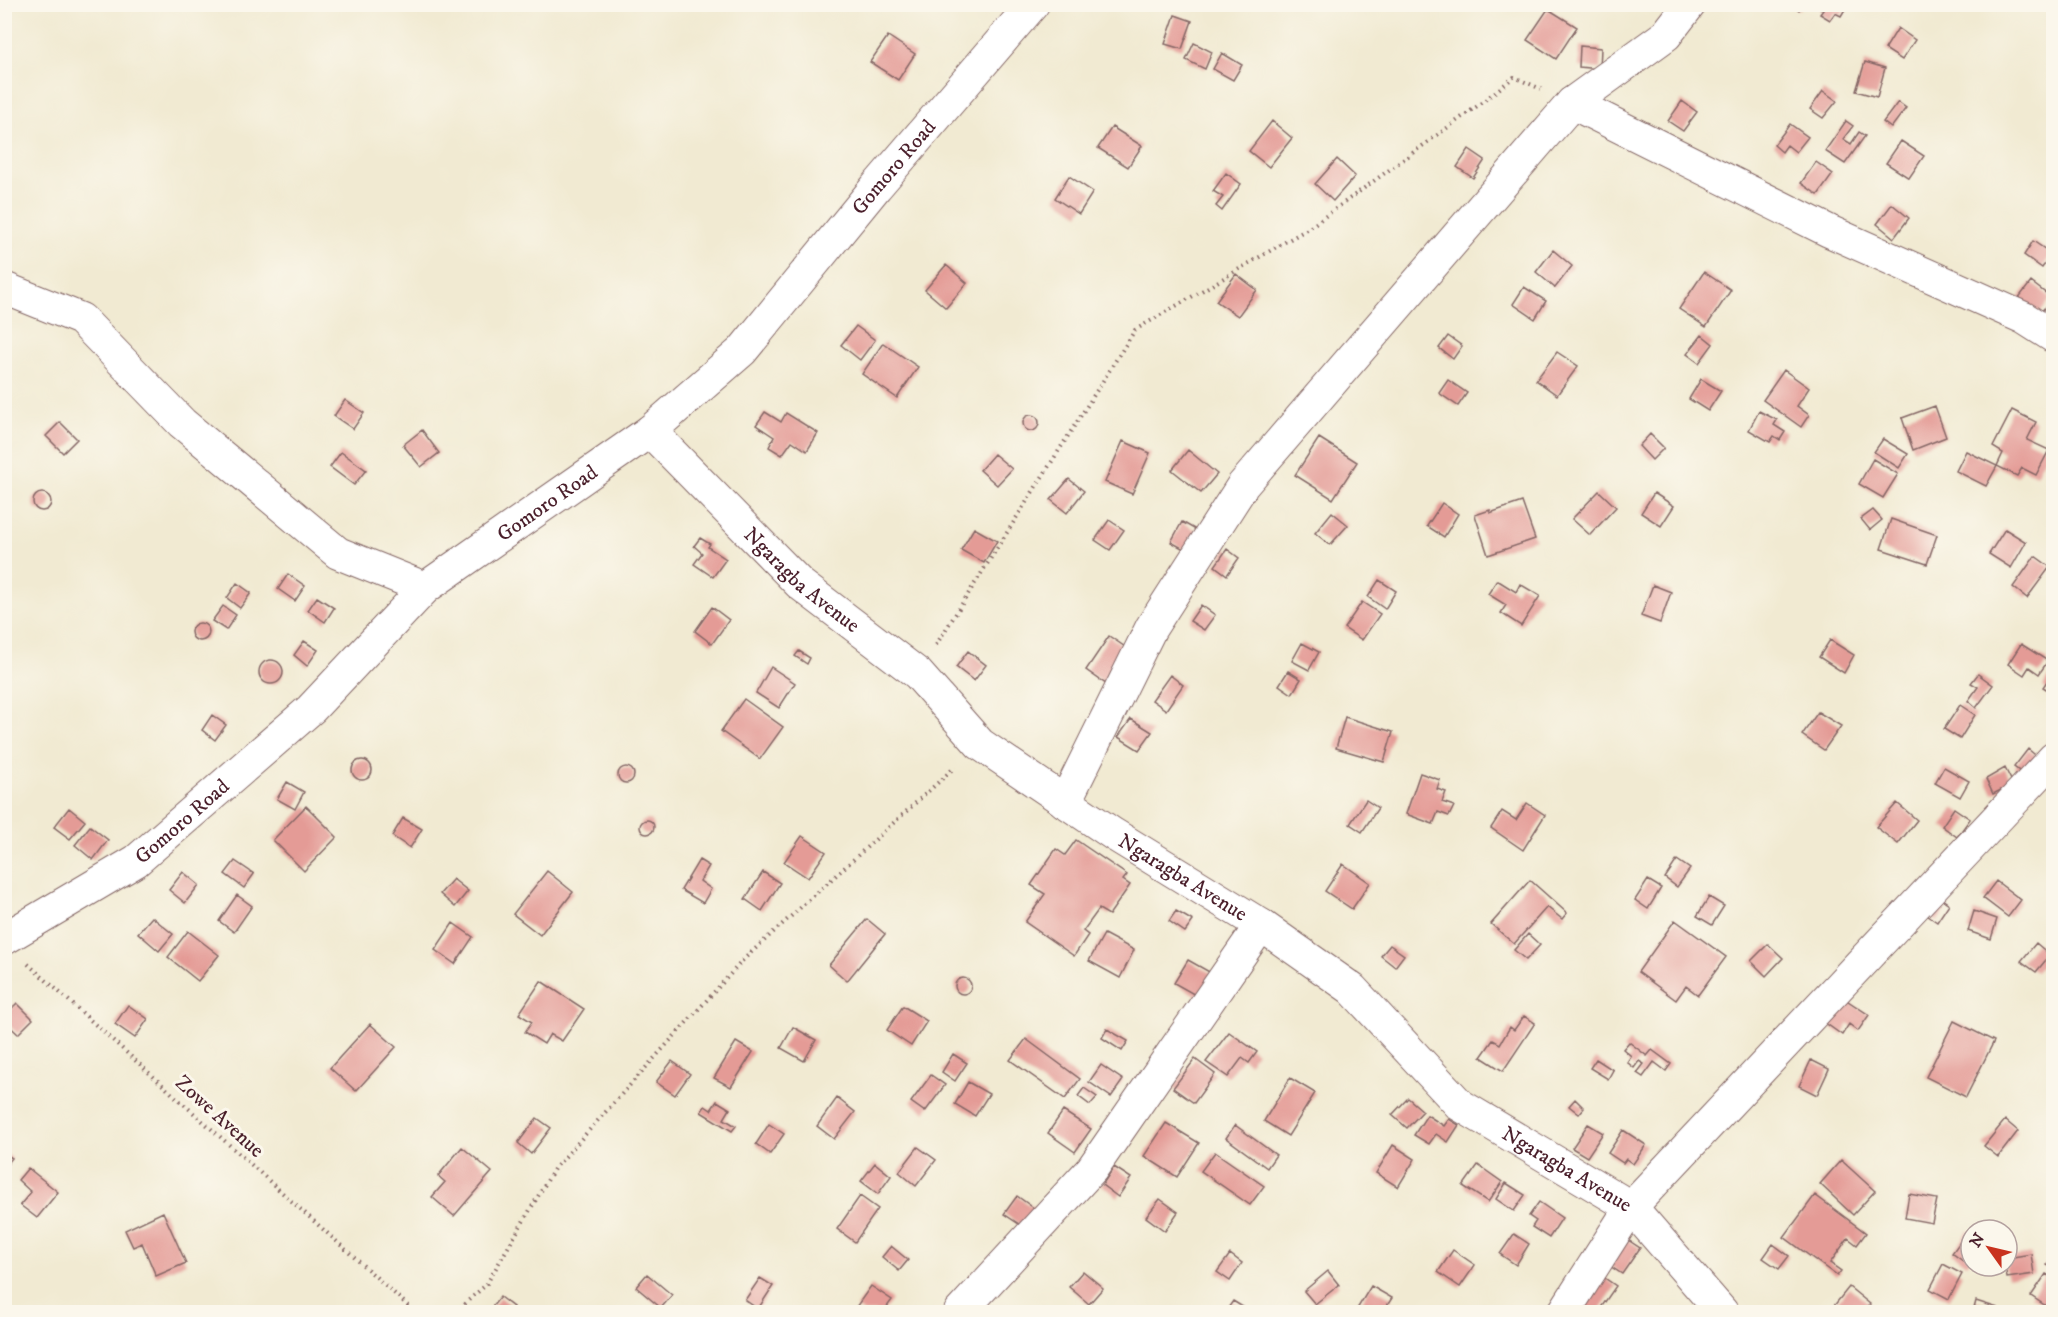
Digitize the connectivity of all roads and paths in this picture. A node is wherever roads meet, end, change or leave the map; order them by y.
1 (1033, 4) edge
2 (1690, 4) edge
3 (1572, 104) junction
4 (4, 288) edge
5 (2054, 337) edge
6 (650, 431) junction
7 (425, 588) junction
8 (918, 674) junction
9 (980, 744) junction
10 (2054, 758) edge
11 (1065, 802) junction
12 (1261, 925) junction
13 (13, 948) edge
14 (1631, 1207) junction
15 (416, 1312) edge
16 (455, 1312) edge
17 (960, 1312) edge
18 (1564, 1312) edge
19 (1722, 1312) edge

1 - 6 street, Gomoro Road
2 - 3 street
3 - 5 street
3 - 8 path
3 - 11 street
4 - 7 street
6 - 7 street, Gomoro Road
6 - 8 street, Ngaragba Avenue
7 - 13 street, Gomoro Road
8 - 9 street, Ngaragba Avenue
9 - 11 street, Ngaragba Avenue
9 - 16 path
10 - 14 street
11 - 12 street, Ngaragba Avenue
12 - 14 street, Ngaragba Avenue
12 - 17 street
13 - 15 path, Zowe Avenue
14 - 18 street
14 - 19 street, Ngaragba Avenue

